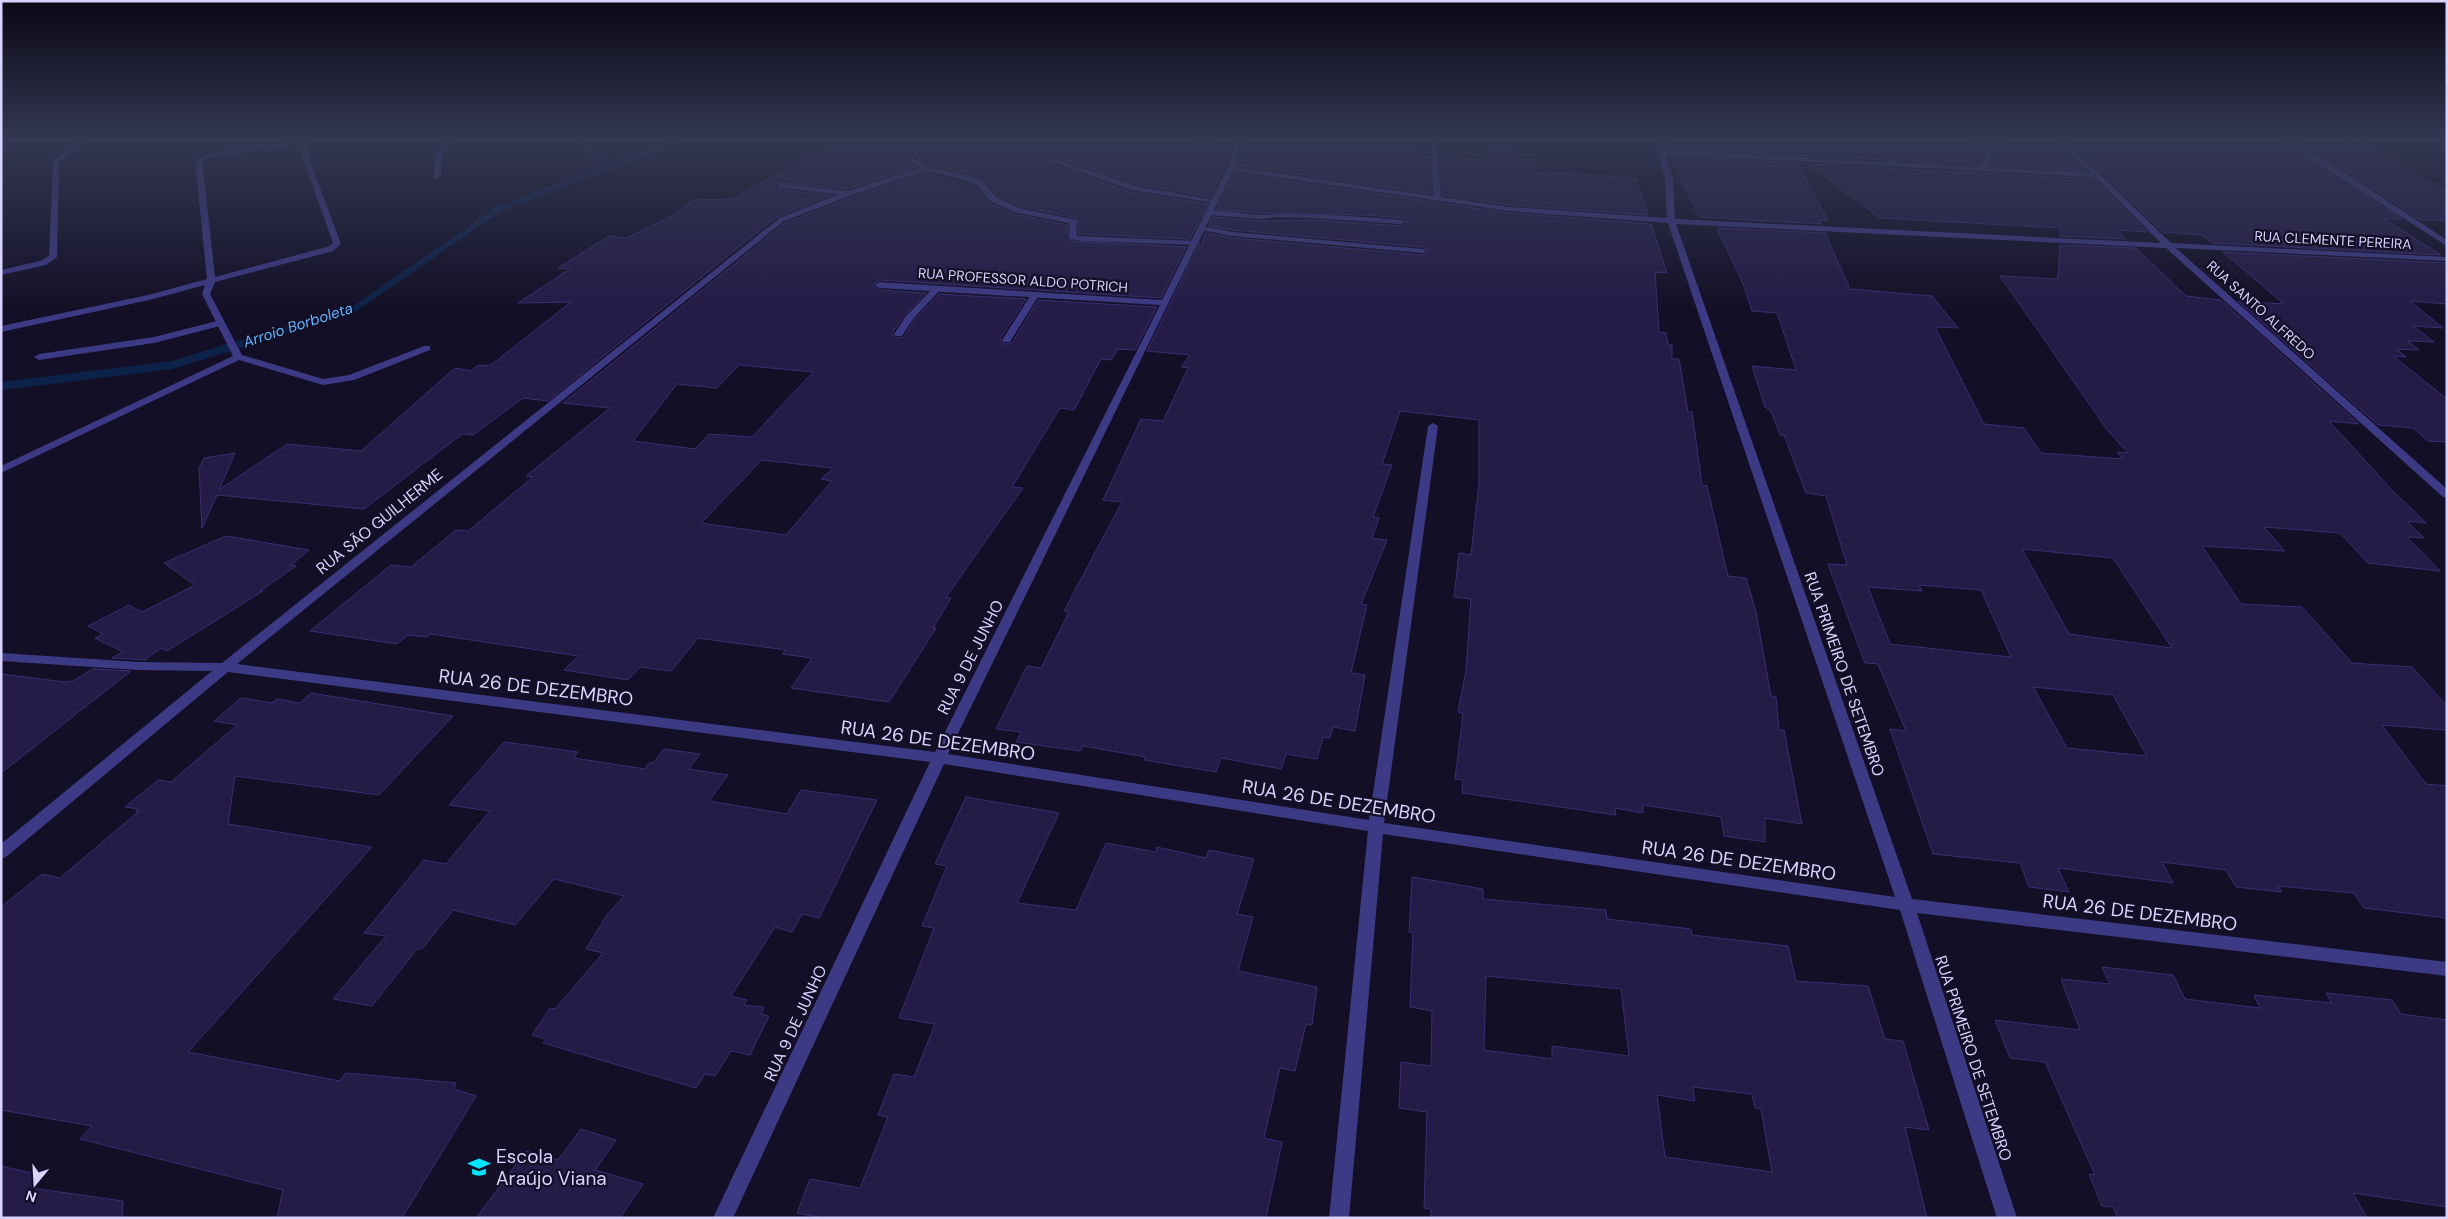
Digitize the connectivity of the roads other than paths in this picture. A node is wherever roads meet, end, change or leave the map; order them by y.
1 (55, 198) edge
2 (202, 198) edge
3 (320, 198) edge
4 (837, 198) edge
5 (992, 198) edge
6 (1175, 198) edge
7 (1217, 198) edge
8 (1423, 198) edge
9 (1671, 198) edge
10 (2119, 198) edge
11 (2377, 198) edge
12 (1437, 200) joint
13 (1213, 207) junction
14 (1671, 221) junction
15 (1401, 222) dead end
16 (1203, 228) junction
17 (1196, 244) junction
18 (2166, 244) junction
19 (2447, 244) edge
20 (1423, 251) dead end
21 (2447, 259) edge
22 (1, 273) edge
23 (211, 281) junction
24 (879, 285) dead end
25 (937, 289) junction
26 (1035, 295) junction
27 (1165, 304) junction
28 (221, 323) junction
29 (1, 328) edge
30 (899, 334) dead end
31 (1007, 340) dead end
32 (427, 348) dead end
33 (39, 357) dead end
34 (238, 357) junction
35 (1434, 426) dead end
36 (3, 467) edge
37 (2447, 495) edge
38 (1, 657) edge
39 (225, 667) junction
40 (938, 758) junction
41 (1376, 827) junction
42 (1, 853) edge
43 (1906, 905) junction
44 (2447, 969) edge
45 (723, 1218) edge
46 (1339, 1218) edge
47 (2007, 1218) edge

1 - 22 street
2 - 23 street
3 - 23 street
4 - 39 street, RUA SÃO GUILHERME
5 - 17 street
6 - 13 street
7 - 13 street, RUA 9 DE JUNHO
8 - 12 street, RUA CLEMENTE PEREIRA
9 - 14 street, RUA PRIMEIRO DE SETEMBRO
10 - 18 street, RUA SANTO ALFREDO
11 - 19 street
12 - 14 street, RUA CLEMENTE PEREIRA
13 - 15 street
13 - 16 street, RUA 9 DE JUNHO
14 - 18 street, RUA CLEMENTE PEREIRA
14 - 43 street, RUA PRIMEIRO DE SETEMBRO
16 - 17 street, RUA 9 DE JUNHO
16 - 20 street
17 - 27 street, RUA 9 DE JUNHO
18 - 21 street, RUA CLEMENTE PEREIRA
18 - 37 street, RUA SANTO ALFREDO
23 - 28 street
23 - 29 street
24 - 25 street, RUA PROFESSOR ALDO POTRICH
25 - 26 street, RUA PROFESSOR ALDO POTRICH
25 - 30 street
26 - 27 street, RUA PROFESSOR ALDO POTRICH
26 - 31 street
27 - 40 street, RUA 9 DE JUNHO
28 - 33 street
28 - 34 street
32 - 34 street
34 - 36 street
35 - 41 street
38 - 39 street, RUA 26 DE DEZEMBRO
39 - 40 street, RUA 26 DE DEZEMBRO
39 - 42 street, RUA SÃO GUILHERME
40 - 41 street, RUA 26 DE DEZEMBRO
40 - 45 street, RUA 9 DE JUNHO
41 - 43 street, RUA 26 DE DEZEMBRO
41 - 46 street
43 - 44 street, RUA 26 DE DEZEMBRO
43 - 47 street, RUA PRIMEIRO DE SETEMBRO

